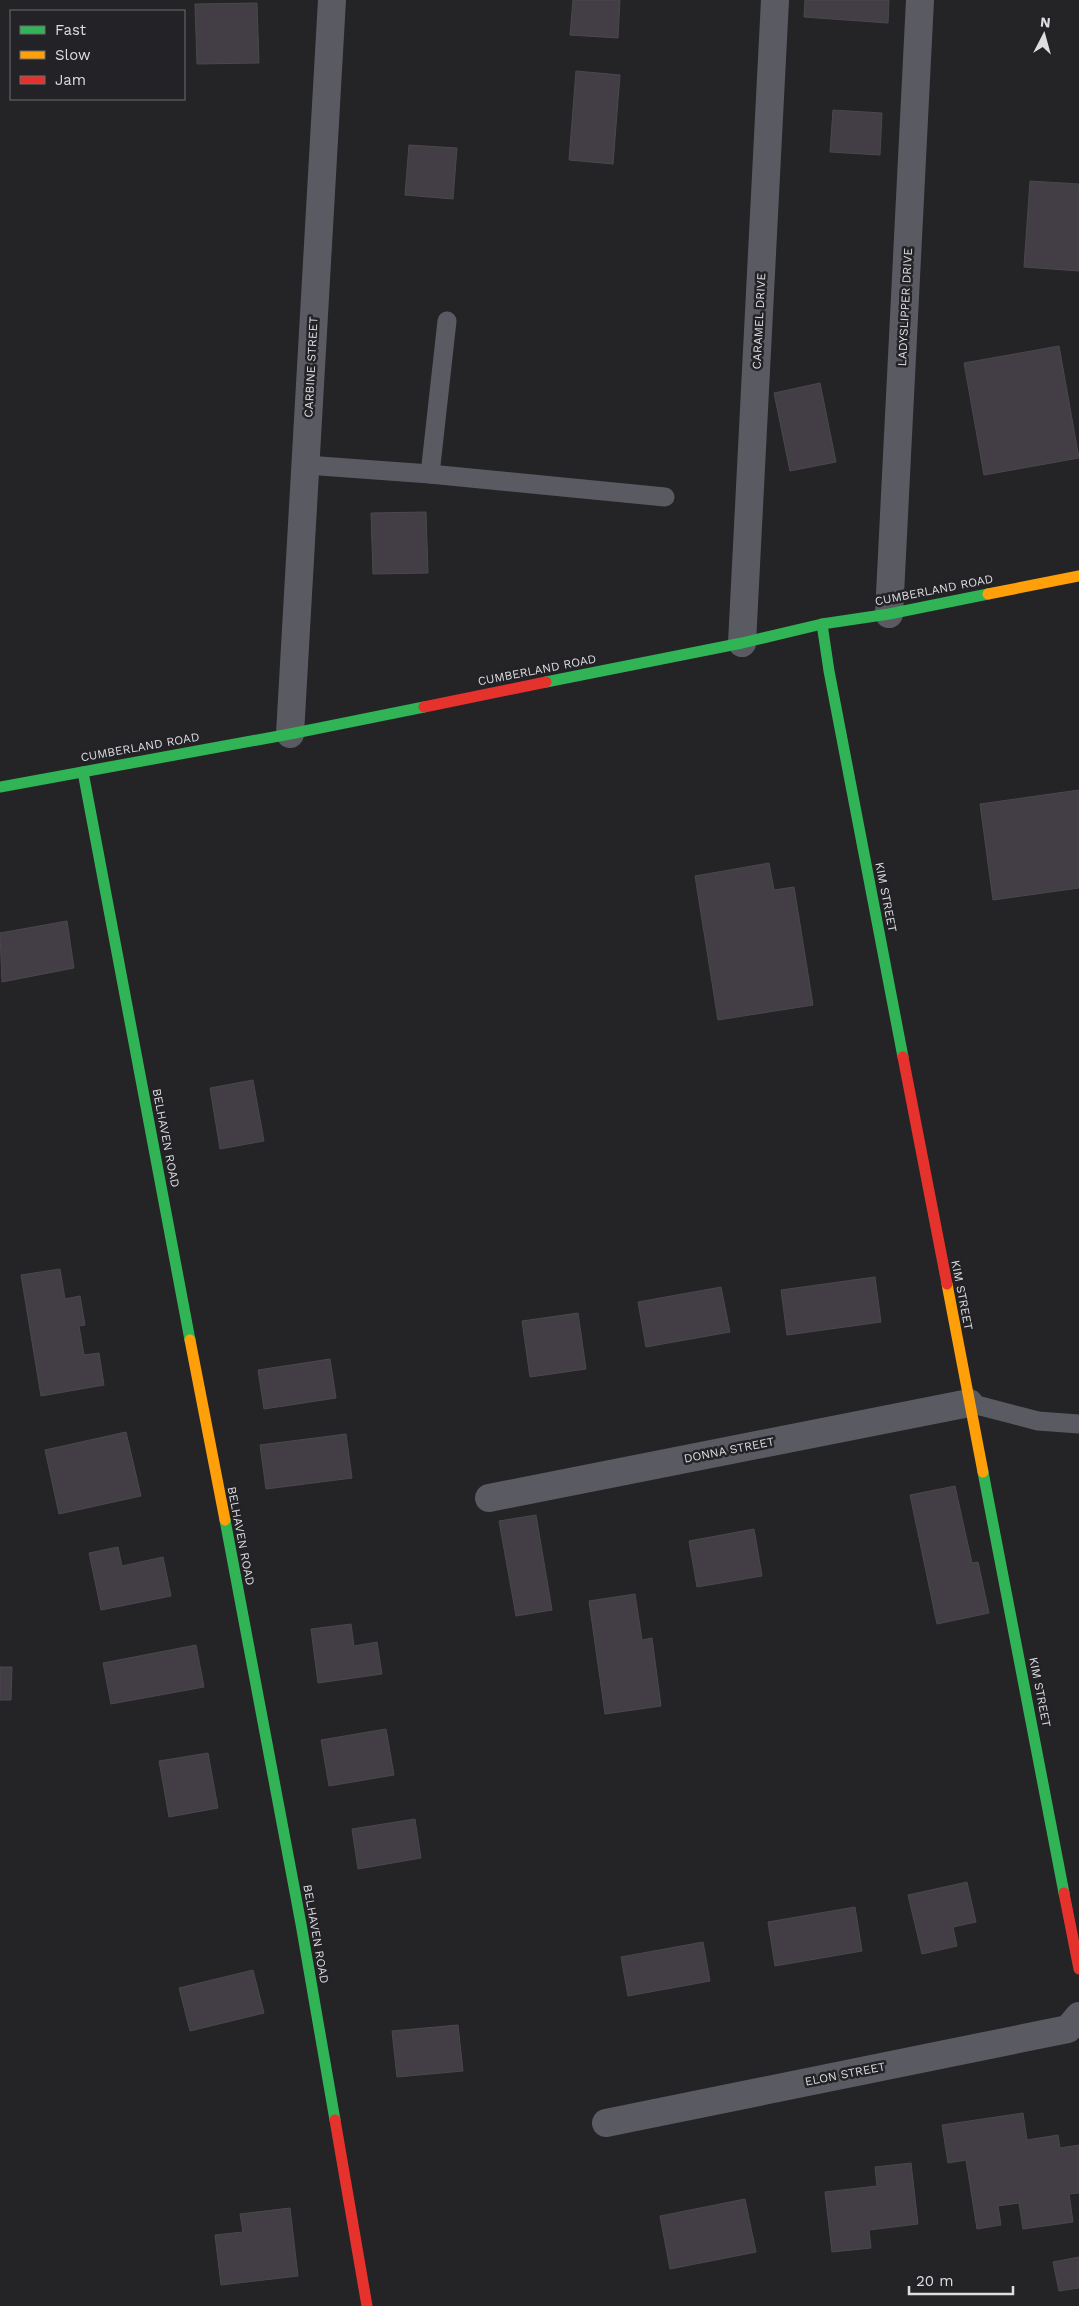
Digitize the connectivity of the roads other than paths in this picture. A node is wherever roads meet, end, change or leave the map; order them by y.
1 (332, 0) edge
2 (775, 0) edge
3 (920, 0) edge
4 (447, 321) dead end
5 (306, 465) junction
6 (430, 474) junction
7 (665, 497) dead end
8 (1079, 576) edge
9 (890, 614) junction
10 (822, 624) junction
11 (742, 643) junction
12 (290, 734) junction
13 (83, 772) junction
14 (0, 787) edge
15 (969, 1403) junction
16 (1079, 1424) edge
17 (489, 1498) dead end
18 (1079, 1969) edge
19 (1079, 2016) edge
20 (606, 2123) dead end
21 (367, 2306) edge

1 - 5 street, CARBINE STREET
2 - 11 street, CARAMEL DRIVE
3 - 9 street, LADYSLIPPER DRIVE
4 - 6 lane
5 - 6 lane
5 - 12 street, CARBINE STREET
6 - 7 lane
8 - 9 street, CUMBERLAND ROAD
9 - 10 street, CUMBERLAND ROAD
10 - 11 street, CUMBERLAND ROAD
10 - 15 street, KIM STREET
11 - 12 street, CUMBERLAND ROAD
12 - 13 street, CUMBERLAND ROAD
13 - 14 street, CUMBERLAND ROAD
13 - 21 street, BELHAVEN ROAD
15 - 16 lane
15 - 17 street, DONNA STREET
15 - 18 street, KIM STREET
19 - 20 street, ELON STREET

